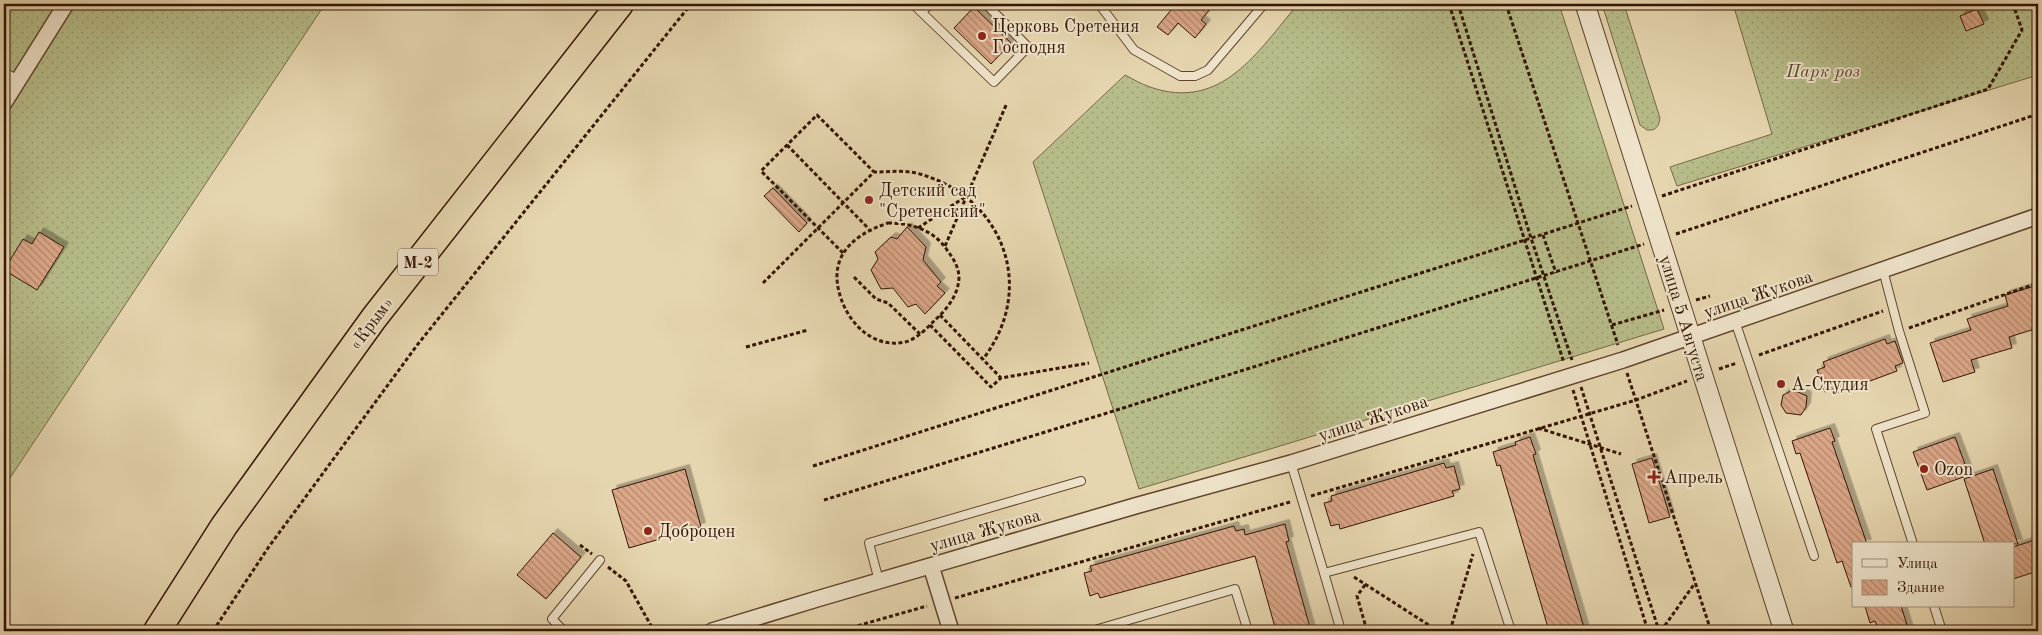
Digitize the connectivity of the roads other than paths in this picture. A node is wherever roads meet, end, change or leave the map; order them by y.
1 (66, 4) edge
2 (609, 4) edge
3 (620, 4) edge
4 (913, 4) edge
5 (930, 4) edge
6 (986, 4) edge
7 (1099, 4) edge
8 (1264, 4) edge
9 (1585, 4) edge
10 (922, 12) junction
11 (4, 72) edge
12 (18, 80) junction
13 (4, 103) edge
14 (2038, 216) edge
15 (1883, 270) junction
16 (1735, 321) junction
17 (1690, 337) junction
18 (1291, 463) junction
19 (1081, 481) dead end
20 (1912, 542) edge
21 (1814, 556) dead end
22 (600, 560) road end
23 (931, 566) junction
24 (1324, 573) junction
25 (879, 581) junction
26 (1935, 608) edge
27 (146, 631) edge
28 (156, 631) edge
29 (564, 631) edge
30 (712, 631) edge
31 (951, 631) edge
32 (1099, 631) edge
33 (1248, 631) edge
34 (1341, 631) edge
35 (1511, 631) edge
36 (1784, 631) edge
37 (1942, 631) edge

1 - 12 street
2 - 27 highway, «Крым» / М-2
3 - 28 highway, «Крым» / М-2
4 - 10 lane
5 - 10 lane
6 - 10 lane
7 - 8 lane
9 - 17 street, улица 5 Августа
11 - 12 lane
12 - 13 street
14 - 15 street, улица Жукова
15 - 16 street, улица Жукова
15 - 20 lane
16 - 17 street, улица Жукова
16 - 21 lane
17 - 18 street, улица Жукова
17 - 36 street, улица 5 Августа
18 - 23 street, улица Жукова
18 - 24 lane
19 - 25 lane
22 - 29 lane
23 - 25 street, улица Жукова
23 - 31 street
24 - 34 lane
24 - 35 lane
25 - 30 street, улица Жукова
26 - 37 lane
32 - 33 lane

